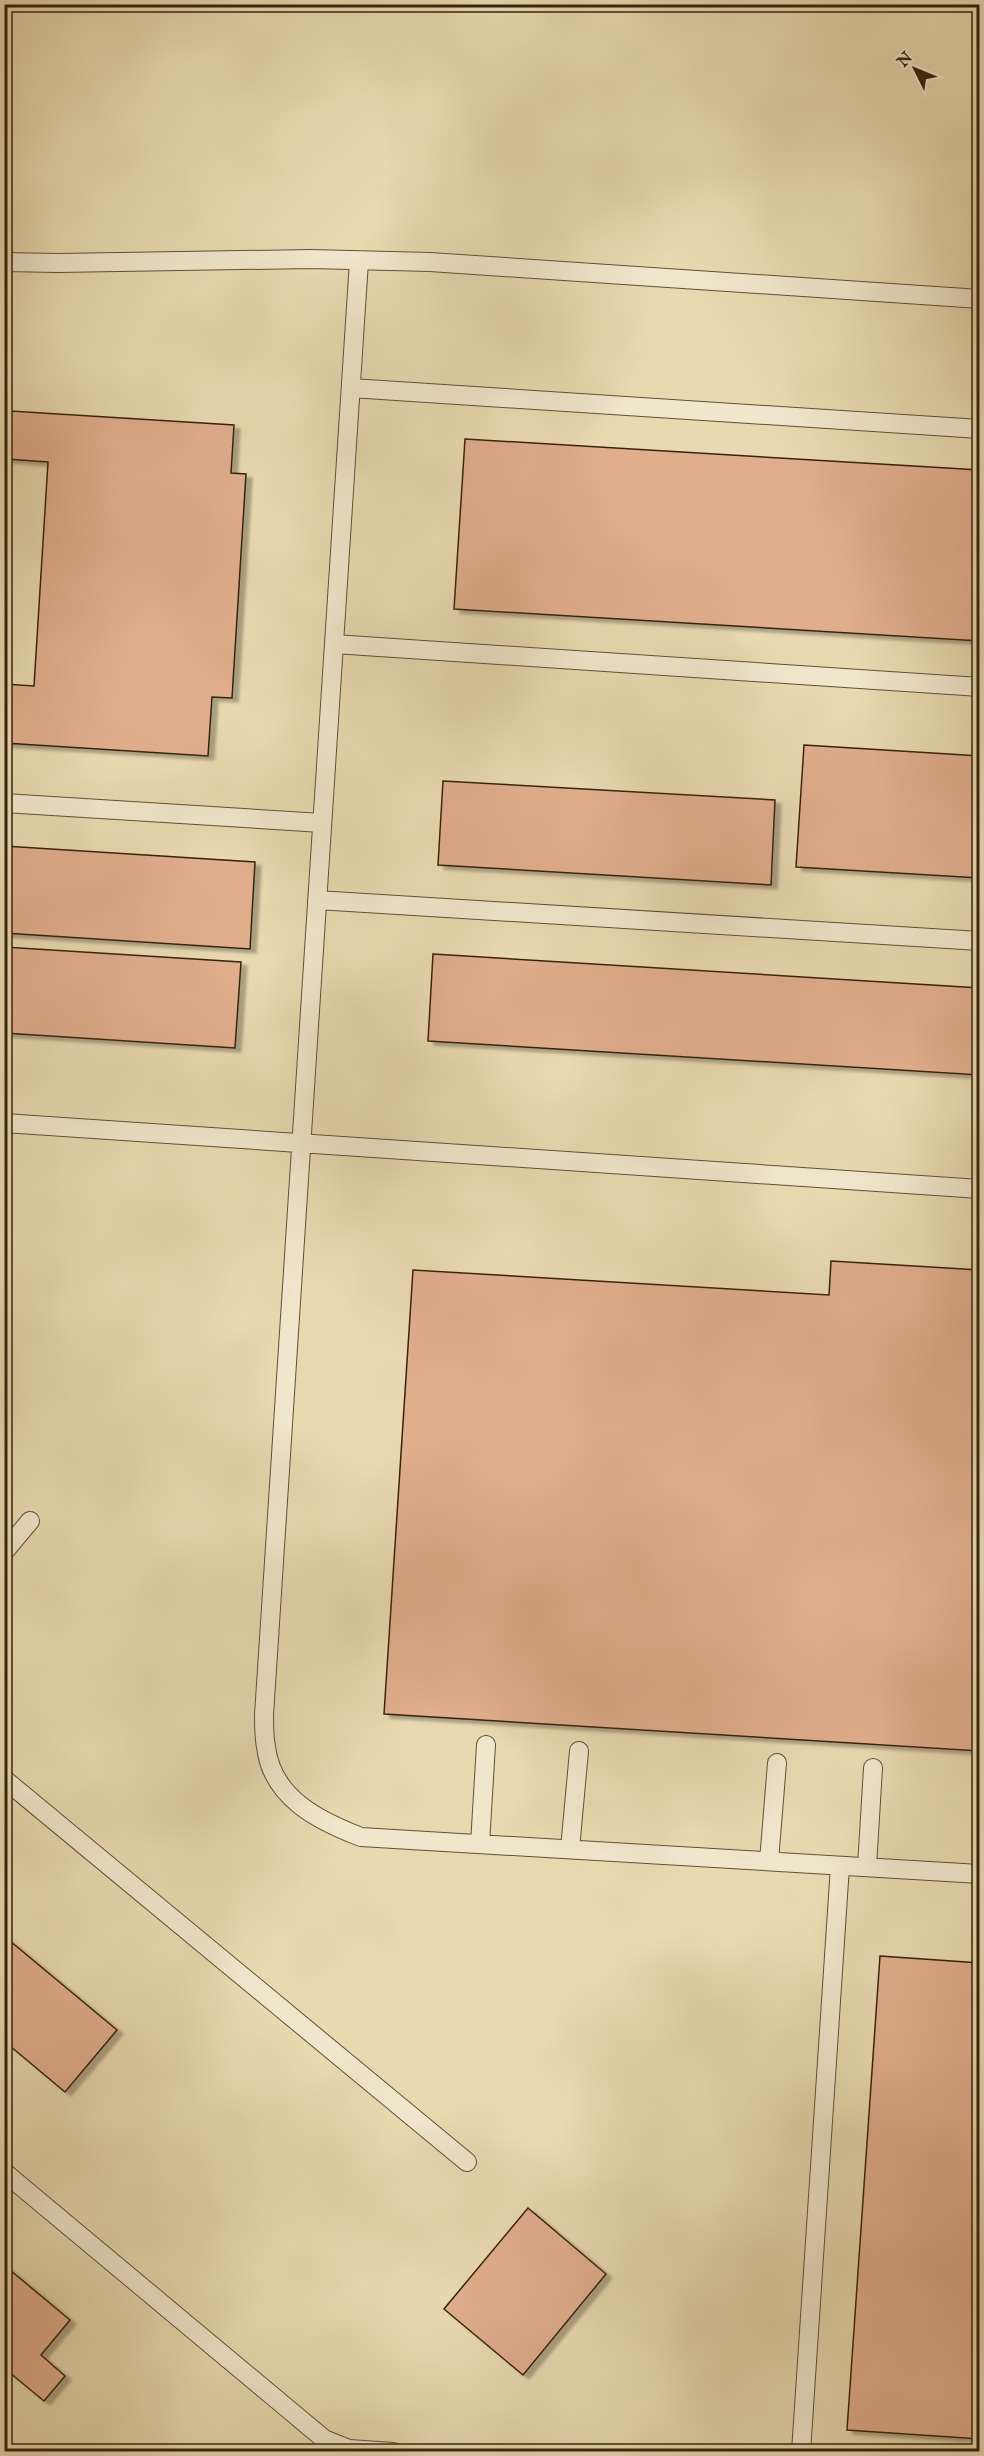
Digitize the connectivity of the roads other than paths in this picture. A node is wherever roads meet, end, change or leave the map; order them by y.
1 (358, 261) junction
2 (4, 262) edge
3 (980, 299) edge
4 (351, 388) junction
5 (980, 429) edge
6 (334, 644) junction
7 (980, 687) edge
8 (4, 803) edge
9 (322, 823) junction
10 (317, 900) junction
11 (980, 941) edge
12 (4, 1124) edge
13 (302, 1143) junction
14 (980, 1189) edge
15 (30, 1521) dead end
16 (4, 1552) edge
17 (486, 1745) dead end
18 (579, 1751) dead end
19 (777, 1763) dead end
20 (873, 1768) dead end
21 (4, 1779) edge
22 (480, 1844) junction
23 (570, 1849) junction
24 (769, 1861) junction
25 (840, 1866) junction
26 (867, 1867) junction
27 (980, 1874) edge
28 (467, 2162) dead end
29 (4, 2172) edge
30 (393, 2451) edge
31 (801, 2451) edge

1 - 2 lane
1 - 3 lane
1 - 4 lane
4 - 5 lane
4 - 6 lane
6 - 7 lane
6 - 9 lane
8 - 9 lane
9 - 10 lane
10 - 11 lane
10 - 13 lane
12 - 13 lane
13 - 14 lane
13 - 22 lane
15 - 16 lane
17 - 22 lane
18 - 23 lane
19 - 24 lane
20 - 26 lane
21 - 28 lane
22 - 23 lane
23 - 24 lane
24 - 25 lane
25 - 26 lane
25 - 31 lane
26 - 27 lane
29 - 30 lane

